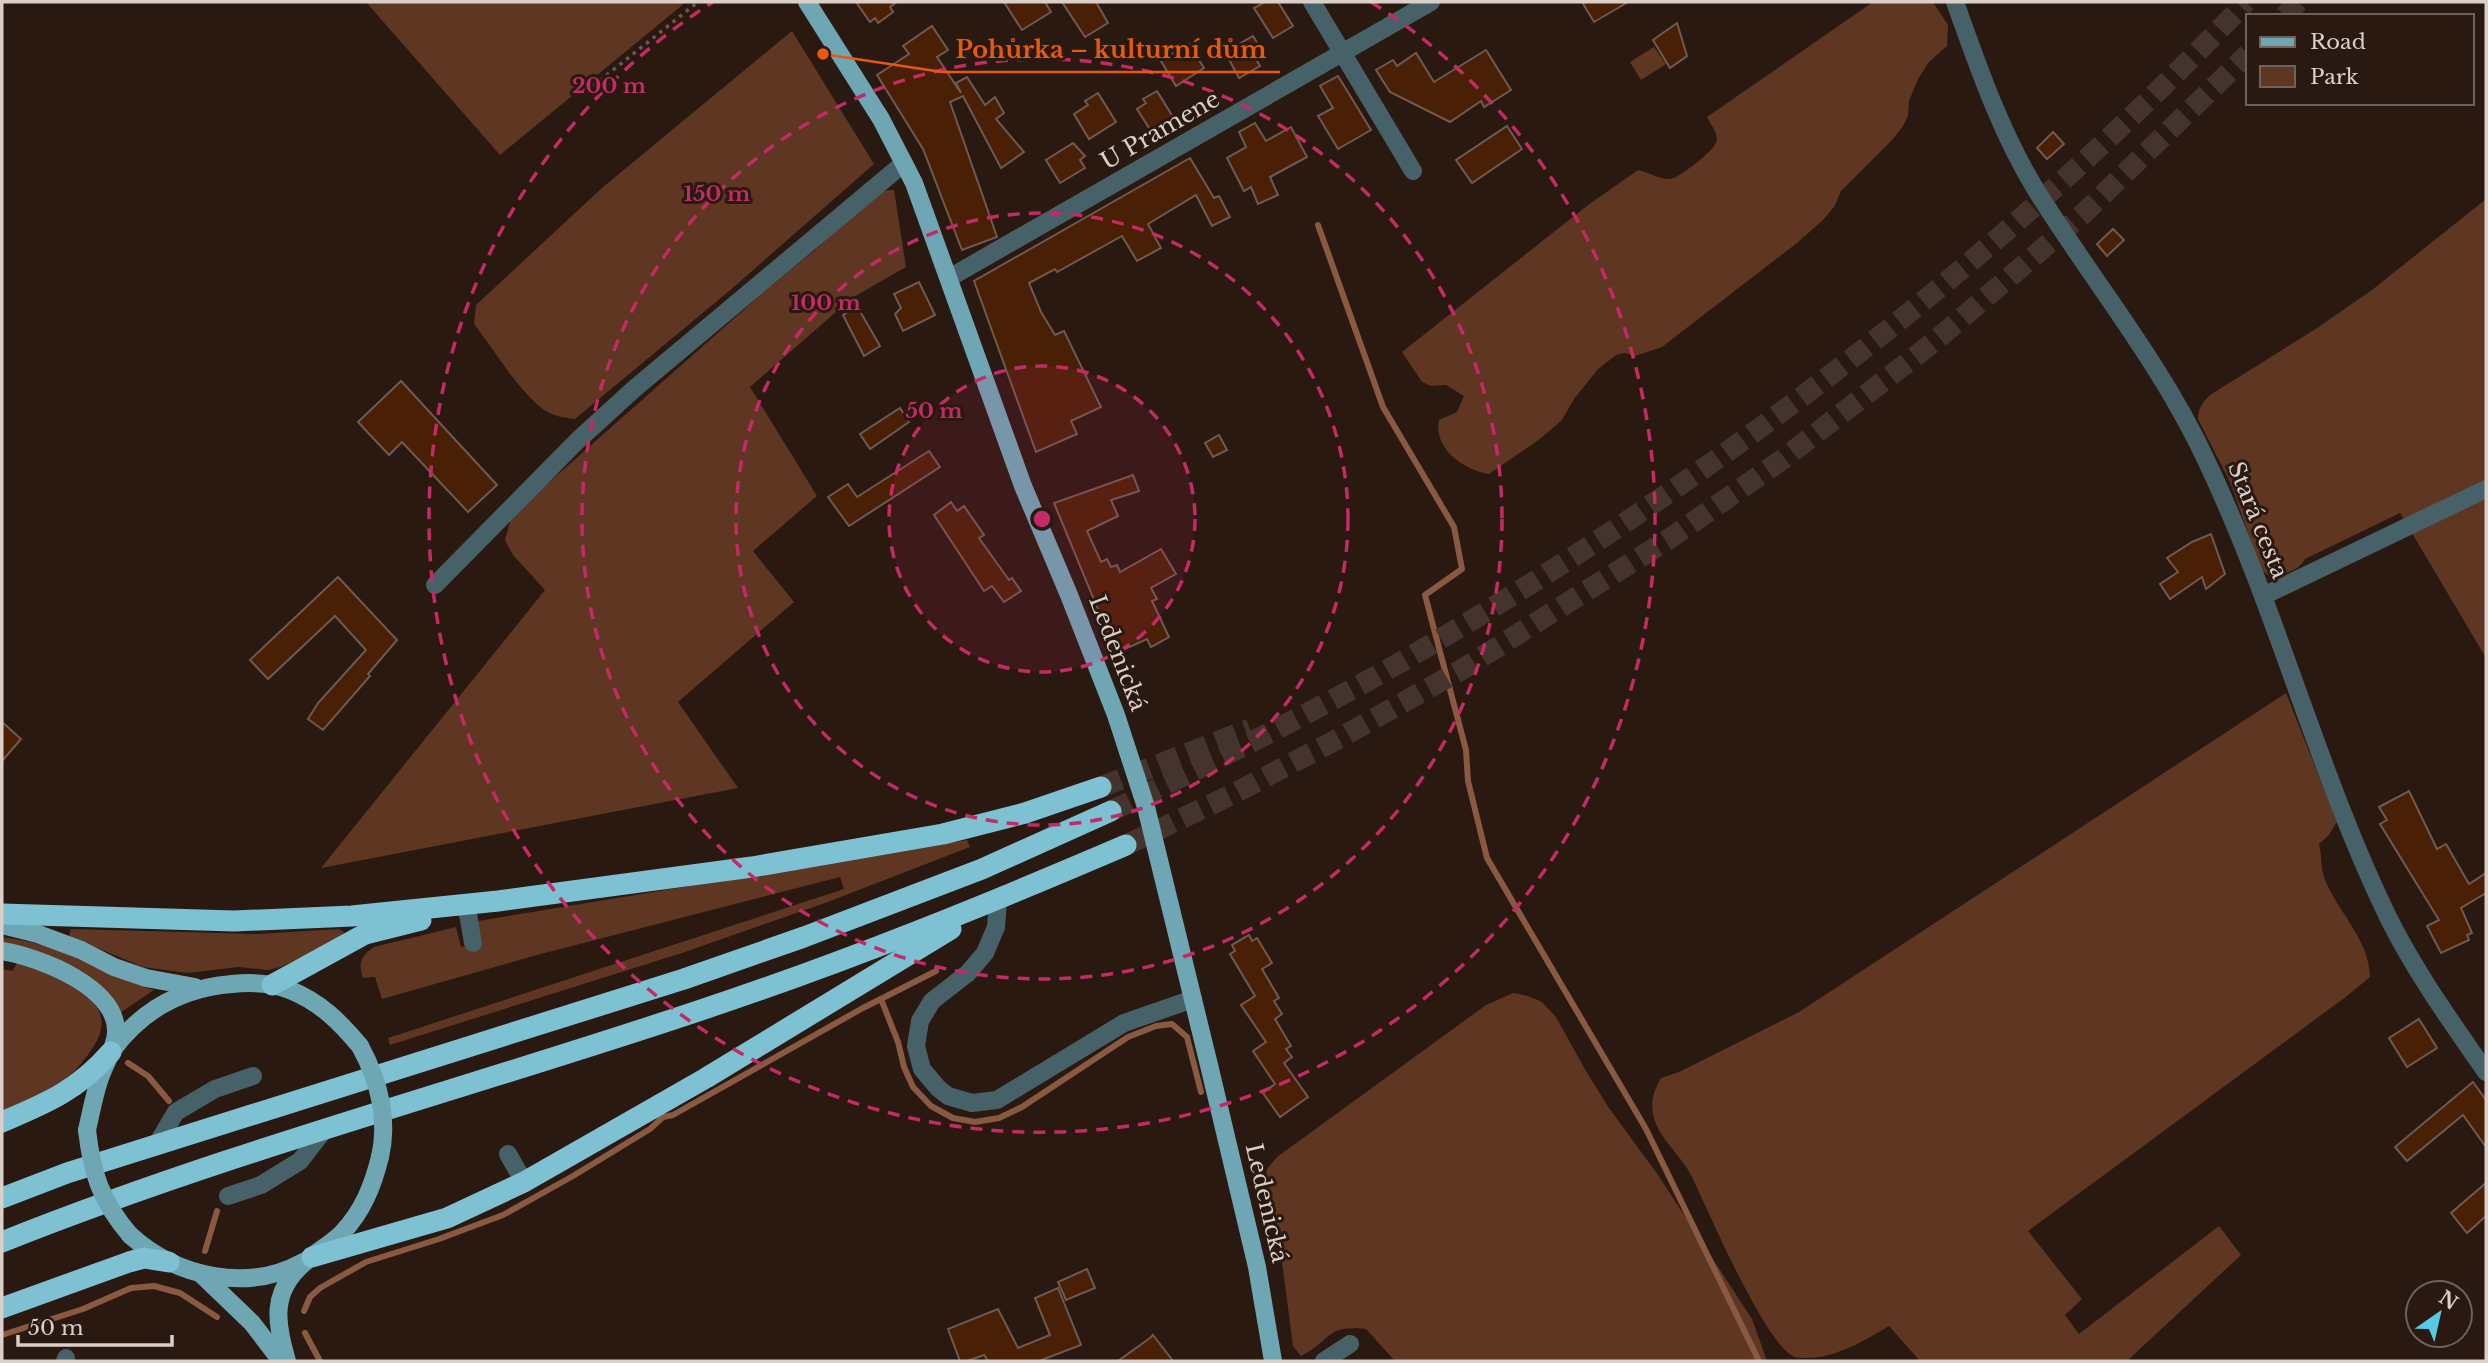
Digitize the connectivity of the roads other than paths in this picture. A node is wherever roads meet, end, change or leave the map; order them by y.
1 (807, 2) edge
2 (1312, 2) edge
3 (1431, 2) edge
4 (1955, 2) edge
5 (1343, 53) junction
6 (904, 163) junction
7 (1413, 171) dead end
8 (949, 278) junction
9 (2486, 489) edge
10 (435, 585) dead end
11 (2263, 596) junction
12 (1101, 787) tunnel mouth
13 (1111, 811) tunnel mouth
14 (1126, 845) tunnel mouth
15 (998, 900) junction
16 (498, 901) junction
17 (467, 908) junction
18 (2, 914) edge
19 (2, 925) edge
20 (473, 943) dead end
21 (2, 951) edge
22 (272, 985) junction
23 (205, 988) junction
24 (1193, 999) junction
25 (111, 1052) junction
26 (2486, 1072) edge
27 (253, 1076) dead end
28 (2, 1122) edge
29 (324, 1130) junction
30 (157, 1144) junction
31 (508, 1154) dead end
32 (524, 1182) junction
33 (228, 1196) dead end
34 (2, 1198) edge
35 (2, 1242) edge
36 (312, 1257) junction
37 (170, 1262) junction
38 (201, 1274) junction
39 (2, 1308) edge
40 (1350, 1344) dead end
41 (281, 1361) edge
42 (287, 1361) edge
43 (1273, 1361) edge
44 (1324, 1361) edge

1 - 6 main road, Ledenická
2 - 5 street
3 - 5 street, U Pramene
4 - 11 street, Stará cesta
5 - 7 street
5 - 8 street, U Pramene
6 - 8 main road, Ledenická
6 - 10 street
8 - 24 main road, Ledenická
9 - 11 street
11 - 26 street, Stará cesta
12 - 16 highway
13 - 30 highway
14 - 15 highway
15 - 24 street
15 - 29 highway
15 - 32 highway
16 - 17 highway
16 - 18 highway
17 - 20 street
17 - 22 highway
19 - 23 main road
21 - 25 main road
22 - 23 main road
22 - 36 main road, bridge
23 - 25 main road
24 - 43 main road, Ledenická
25 - 28 highway
25 - 37 main road, bridge
27 - 30 street
29 - 33 street
29 - 35 highway
30 - 34 highway
31 - 32 street
32 - 36 highway
36 - 38 main road
36 - 42 main road
37 - 38 main road
37 - 39 highway
38 - 41 main road
40 - 44 street

